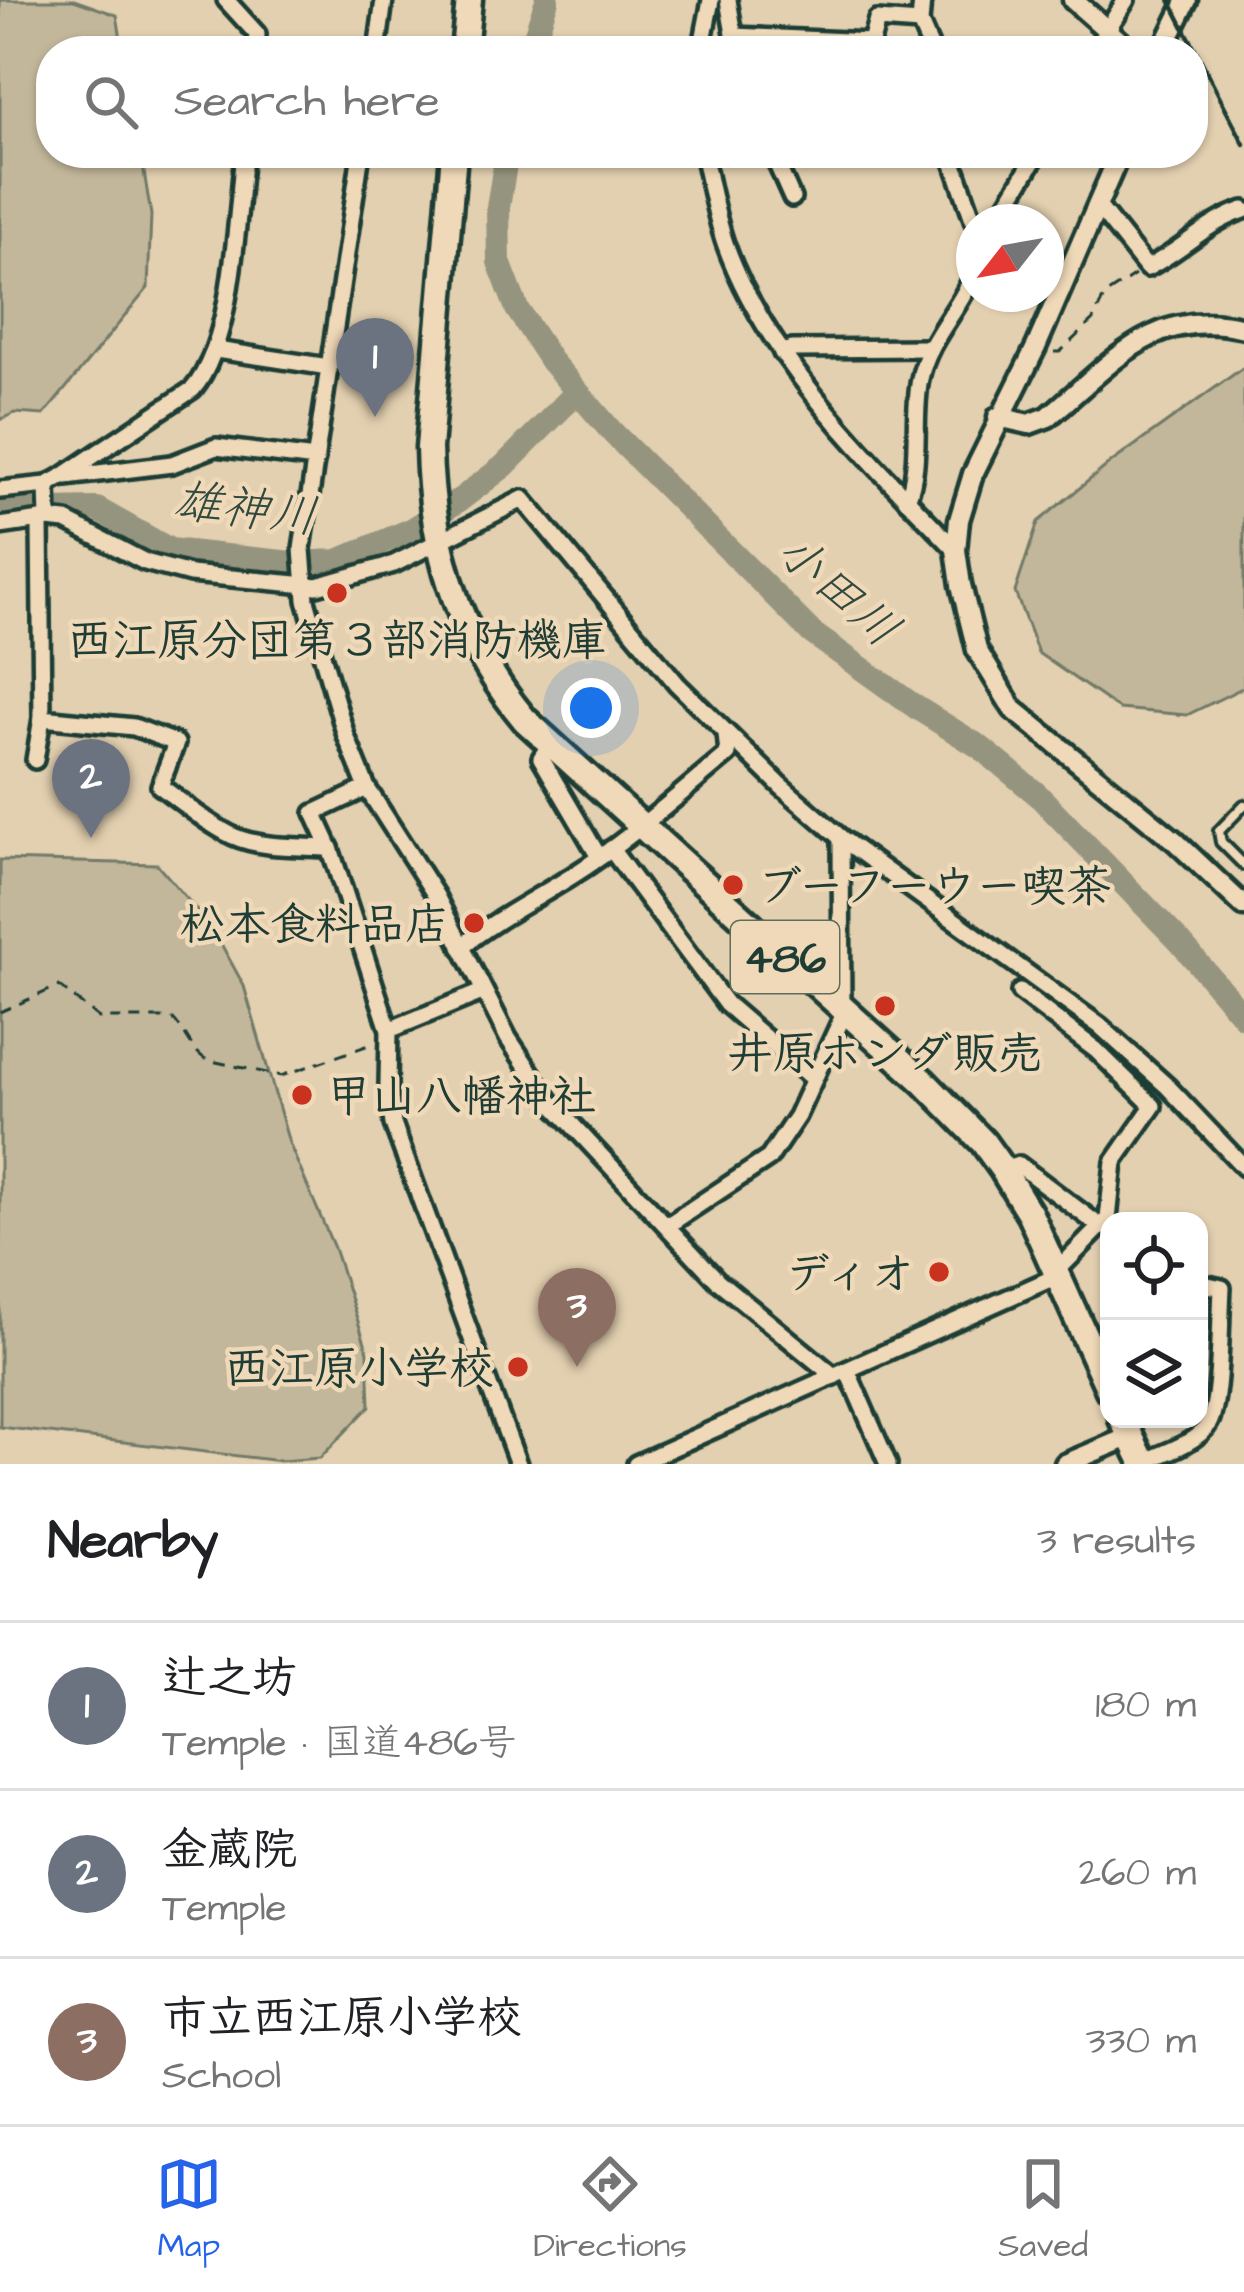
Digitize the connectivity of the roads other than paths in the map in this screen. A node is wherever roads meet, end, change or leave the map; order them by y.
1 (226, 0) edge
2 (384, 0) edge
3 (469, 0) edge
4 (711, 0) edge
5 (728, 0) edge
6 (922, 0) edge
7 (1072, 0) edge
8 (1126, 0) edge
9 (1187, 0) edge
10 (920, 23) junction
11 (1106, 31) junction
12 (257, 36) edge
13 (378, 36) edge
14 (465, 36) edge
15 (704, 36) edge
16 (734, 36) edge
17 (873, 36) edge
18 (926, 36) edge
19 (1103, 36) edge
20 (1112, 36) edge
21 (1169, 36) edge
22 (242, 168) edge
23 (360, 168) edge
24 (453, 168) edge
25 (707, 168) edge
26 (779, 168) edge
27 (954, 168) edge
28 (1029, 168) edge
29 (1114, 168) edge
30 (792, 198) dead end
31 (966, 204) edge
32 (1007, 204) edge
33 (1098, 206) junction
34 (1244, 210) edge
35 (956, 304) edge
36 (1244, 328) edge
37 (929, 348) junction
38 (216, 350) junction
39 (782, 353) junction
40 (329, 367) junction
41 (998, 417) junction
42 (316, 459) junction
43 (52, 484) junction
44 (0, 490) edge
45 (907, 500) junction
46 (45, 518) junction
47 (0, 526) edge
48 (437, 540) junction
49 (956, 550) junction
50 (304, 582) junction
51 (43, 718) junction
52 (726, 734) junction
53 (550, 744) junction
54 (35, 760) dead end
55 (368, 788) junction
56 (1244, 805) edge
57 (640, 825) junction
58 (841, 838) junction
59 (330, 848) junction
60 (605, 853) junction
61 (1244, 865) edge
62 (1244, 906) edge
63 (461, 947) junction
64 (1040, 979) junction
65 (482, 992) junction
66 (1020, 992) dead end
67 (842, 1009) junction
68 (1055, 1020) junction
69 (388, 1034) junction
70 (1145, 1065) junction
71 (812, 1078) junction
72 (1156, 1104) junction
73 (1196, 1116) junction
74 (1244, 1167) edge
75 (1004, 1170) junction
76 (1110, 1212) edge
77 (1100, 1223) edge
78 (668, 1225) junction
79 (1100, 1232) edge
80 (1057, 1270) junction
81 (1208, 1284) edge
82 (1100, 1369) edge
83 (841, 1373) junction
84 (1125, 1428) edge
85 (1143, 1463) edge
86 (518, 1464) edge
87 (636, 1464) edge
88 (888, 1464) edge
89 (1065, 1464) edge

1 - 12 street
2 - 13 street
3 - 14 highway
4 - 15 street
5 - 16 street
6 - 10 street
7 - 11 street
8 - 11 street
9 - 21 street
10 - 17 street
10 - 18 street
11 - 19 street
11 - 20 street
22 - 38 street
23 - 40 street
24 - 48 highway, 486
25 - 39 street
26 - 30 street
27 - 31 street
28 - 32 street
29 - 33 street
33 - 34 street
33 - 41 street
35 - 37 street
36 - 41 street
37 - 39 street
37 - 45 street
38 - 40 street
38 - 43 street
39 - 45 street
40 - 42 street
41 - 49 street
42 - 43 street
42 - 50 street
43 - 44 street
43 - 46 street
45 - 49 street
46 - 47 street
46 - 50 street
46 - 51 street
48 - 50 street
48 - 52 street
48 - 53 highway, 486
49 - 62 street
50 - 55 street
51 - 54 street
51 - 59 street
52 - 57 street
52 - 58 street
53 - 57 highway, 486
53 - 60 street
55 - 59 street
55 - 63 street
56 - 61 lane
57 - 60 street
57 - 67 highway, 486
58 - 64 street
58 - 67 street
59 - 69 street
60 - 63 street
60 - 71 street
63 - 65 street
64 - 68 street
64 - 70 street
65 - 69 street
65 - 78 street
66 - 68 street
67 - 71 street
67 - 75 highway, 486
68 - 72 street
69 - 86 street
70 - 72 street
70 - 73 street
71 - 78 street
72 - 73 street
72 - 76 street
73 - 74 street
75 - 77 street
75 - 80 highway, 486
78 - 83 street
79 - 80 street
80 - 82 highway, 486
80 - 83 street
81 - 85 street
83 - 87 street
83 - 88 street
84 - 85 highway
84 - 89 street

